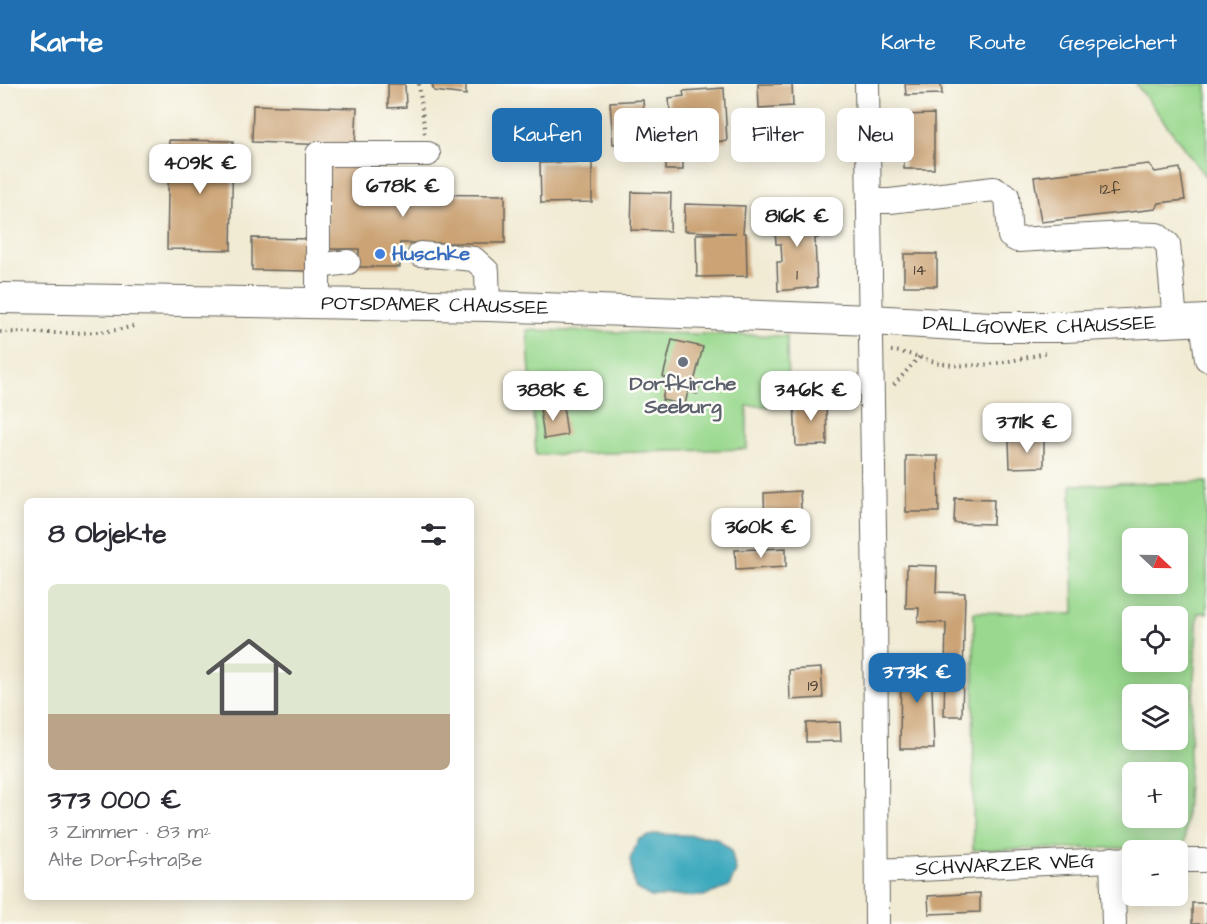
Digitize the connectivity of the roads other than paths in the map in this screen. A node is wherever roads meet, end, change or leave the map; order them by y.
1 (867, 84) edge
2 (428, 154) road end
3 (868, 201) junction
4 (420, 254) dead end
5 (348, 262) dead end
6 (318, 266) junction
7 (0, 298) edge
8 (318, 302) junction
9 (488, 306) junction
10 (871, 320) junction
11 (1195, 320) edge
12 (1207, 359) edge
13 (1122, 859) edge
14 (1188, 860) edge
15 (1203, 860) dead end
16 (877, 871) junction
17 (877, 924) edge
18 (1114, 924) edge

1 - 3 street
2 - 6 street
3 - 10 street
3 - 11 street
4 - 9 street
5 - 6 street
6 - 8 street
7 - 8 main road, POTSDAMER CHAUSSEE
8 - 9 main road, POTSDAMER CHAUSSEE
9 - 10 main road, POTSDAMER CHAUSSEE
10 - 11 main road, DALLGOWER CHAUSSEE
10 - 16 street
11 - 12 street
13 - 16 street, SCHWARZER WEG
13 - 18 street
14 - 15 street
16 - 17 street

